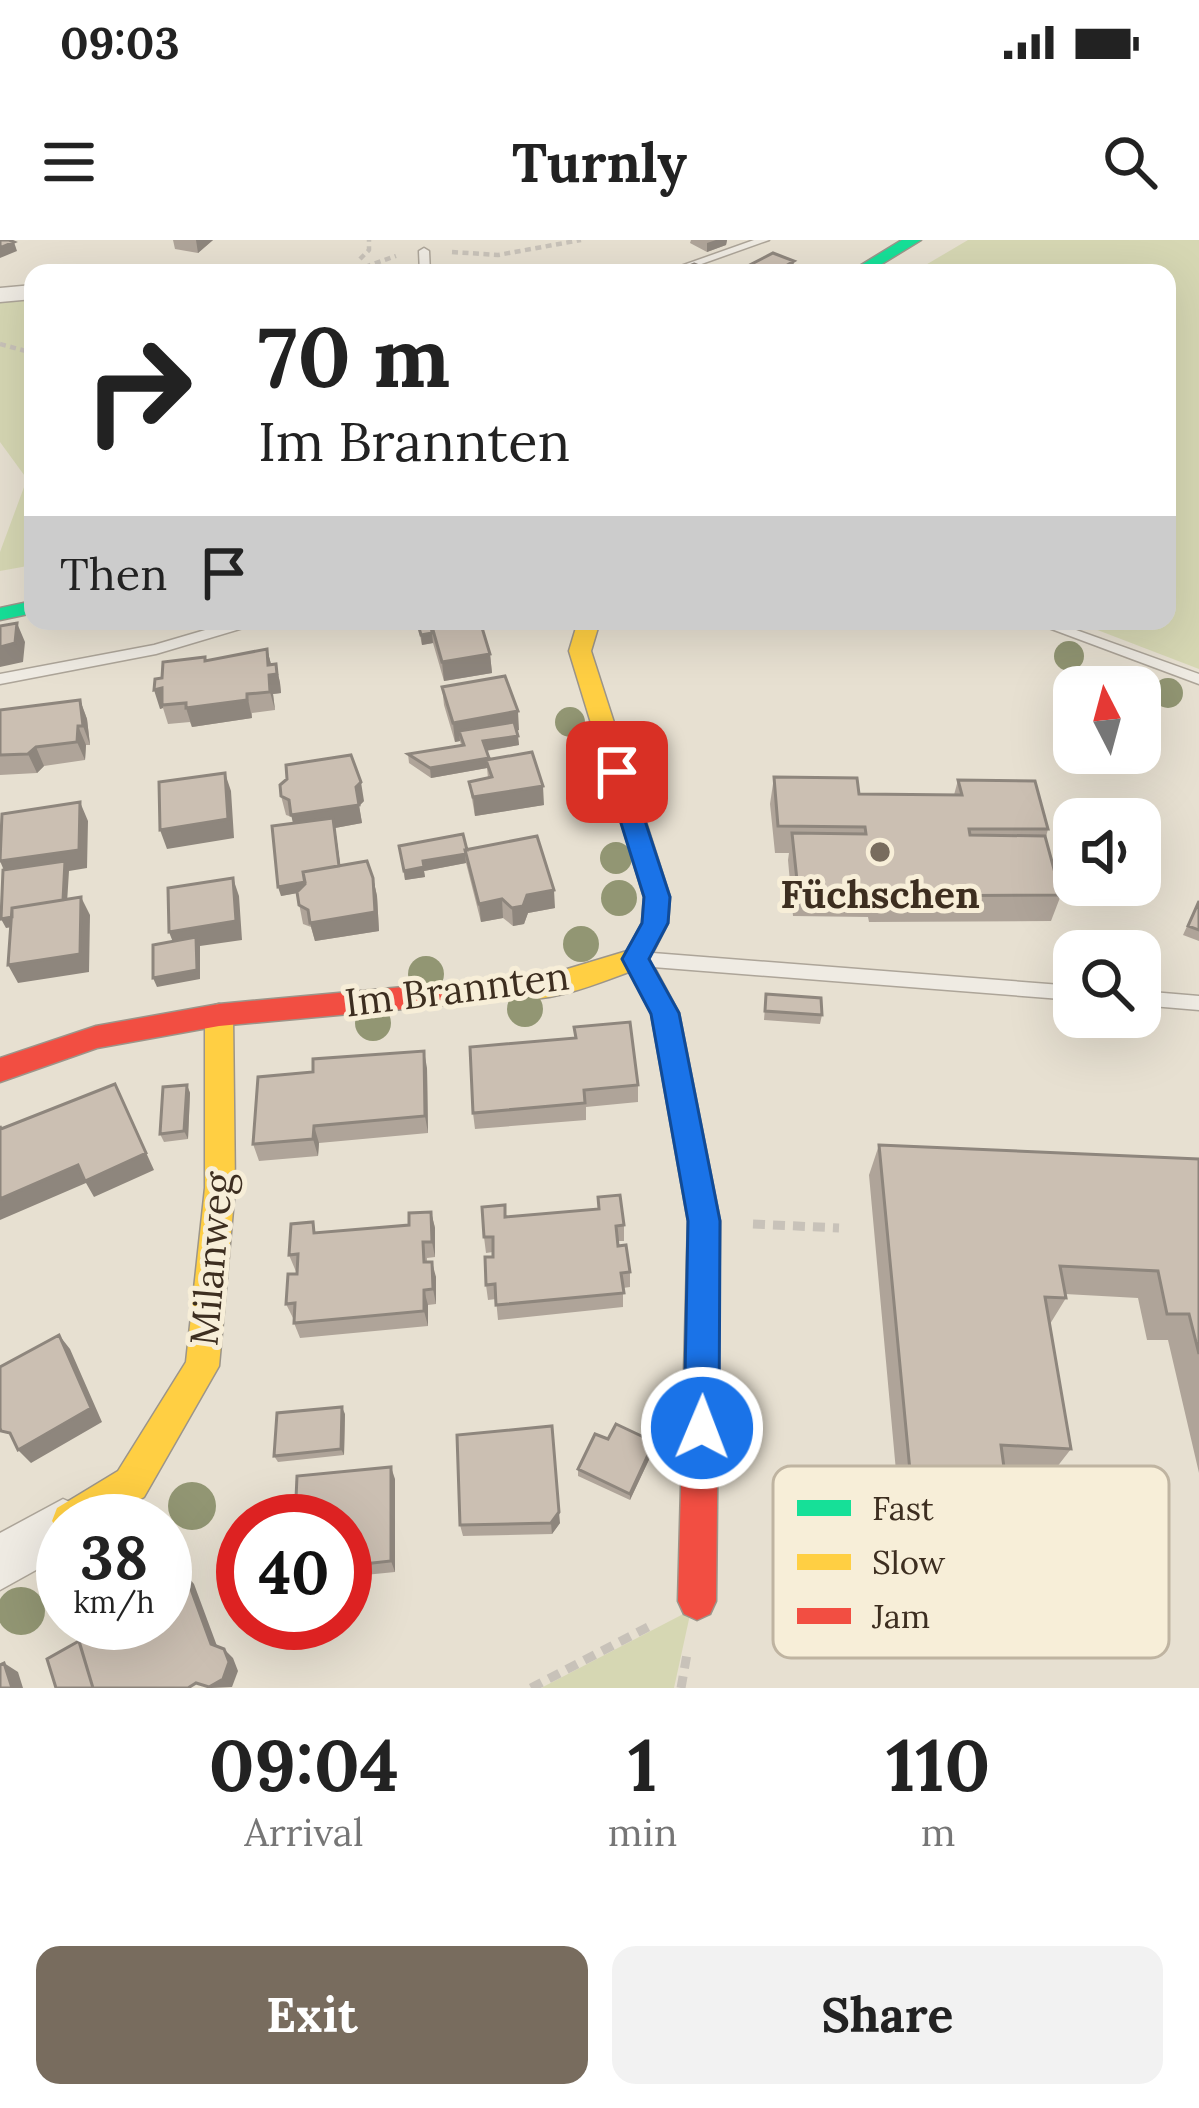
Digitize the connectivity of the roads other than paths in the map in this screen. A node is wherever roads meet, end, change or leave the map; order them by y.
1 (764, 240) edge
2 (913, 240) edge
3 (424, 251) road end
4 (425, 264) edge
5 (693, 264) edge
6 (872, 264) edge
7 (221, 630) edge
8 (586, 630) edge
9 (1062, 630) edge
10 (0, 679) edge
11 (1199, 679) edge
12 (636, 959) junction
13 (1053, 991) edge
14 (1161, 1000) edge
15 (1199, 1003) edge
16 (219, 1015) junction
17 (0, 1070) edge
18 (114, 1494) edge
19 (36, 1541) edge
20 (0, 1563) edge
21 (697, 1600) road end

1 - 5 lane
2 - 6 street
3 - 4 lane
7 - 10 lane
8 - 12 street
9 - 11 lane
12 - 13 lane
12 - 16 street, Im Brannten
12 - 21 street
14 - 15 lane
16 - 17 street, Im Brannten
16 - 18 street, Milanweg
19 - 20 street, Milanweg

